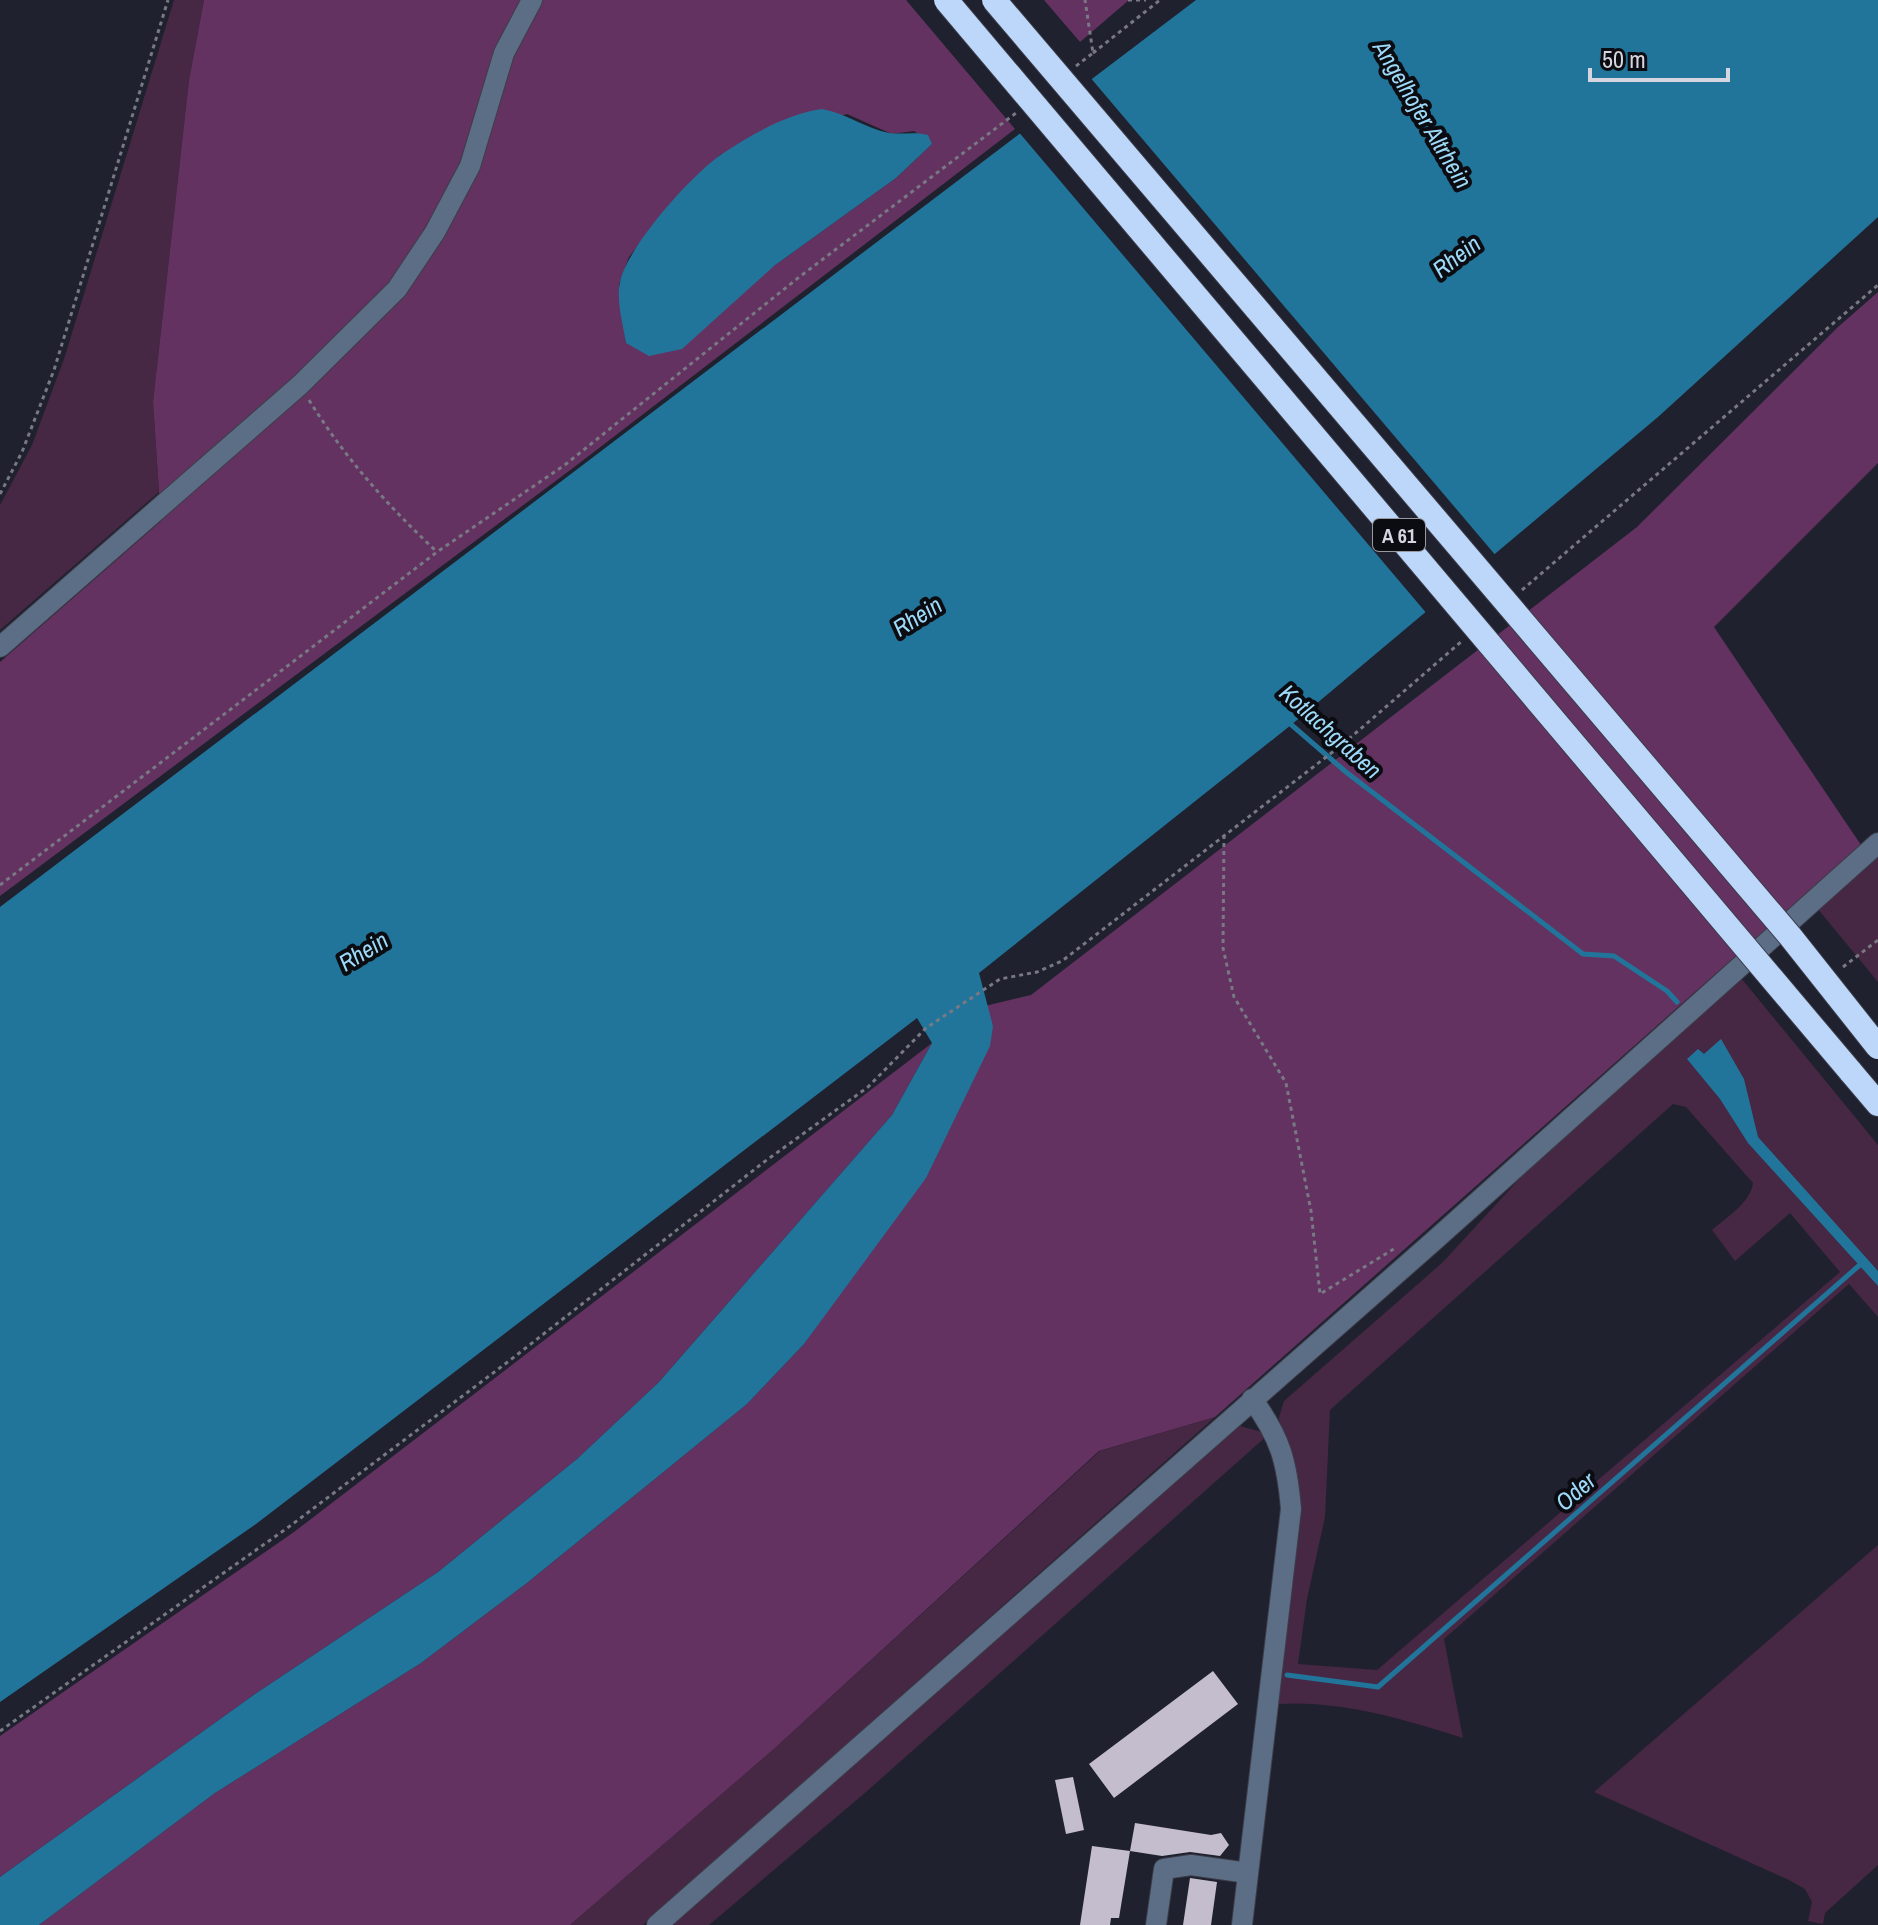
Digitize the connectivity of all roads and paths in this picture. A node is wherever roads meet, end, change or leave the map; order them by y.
1 (168, 0) edge
2 (532, 0) edge
3 (946, 0) edge
4 (994, 0) edge
5 (1085, 0) edge
6 (1128, 0) edge
7 (1146, 0) edge
8 (1160, 0) edge
9 (1093, 53) junction
10 (1069, 71) dead end
11 (1022, 108) dead end
12 (1878, 285) edge
13 (300, 385) junction
14 (0, 494) edge
15 (437, 552) junction
16 (1520, 592) dead end
17 (1462, 641) dead end
18 (0, 647) edge
19 (1224, 835) junction
20 (1878, 843) edge
21 (0, 885) edge
22 (1878, 1047) edge
23 (1878, 1104) edge
24 (1436, 1239) junction
25 (1252, 1399) junction
26 (0, 1731) edge
27 (1248, 1873) junction
28 (657, 1925) edge
29 (1156, 1925) edge
30 (1242, 1925) edge

1 - 14 path
2 - 13 street
3 - 23 highway, A 61, bridge
4 - 22 highway, A 61, bridge
5 - 9 path
6 - 7 path
8 - 9 path
9 - 10 path
11 - 15 path
12 - 16 path
13 - 15 path
13 - 18 street
15 - 21 path
17 - 19 path
19 - 24 path
19 - 26 path
20 - 24 street
24 - 25 street
25 - 27 street
25 - 28 street
27 - 29 street
27 - 30 street

